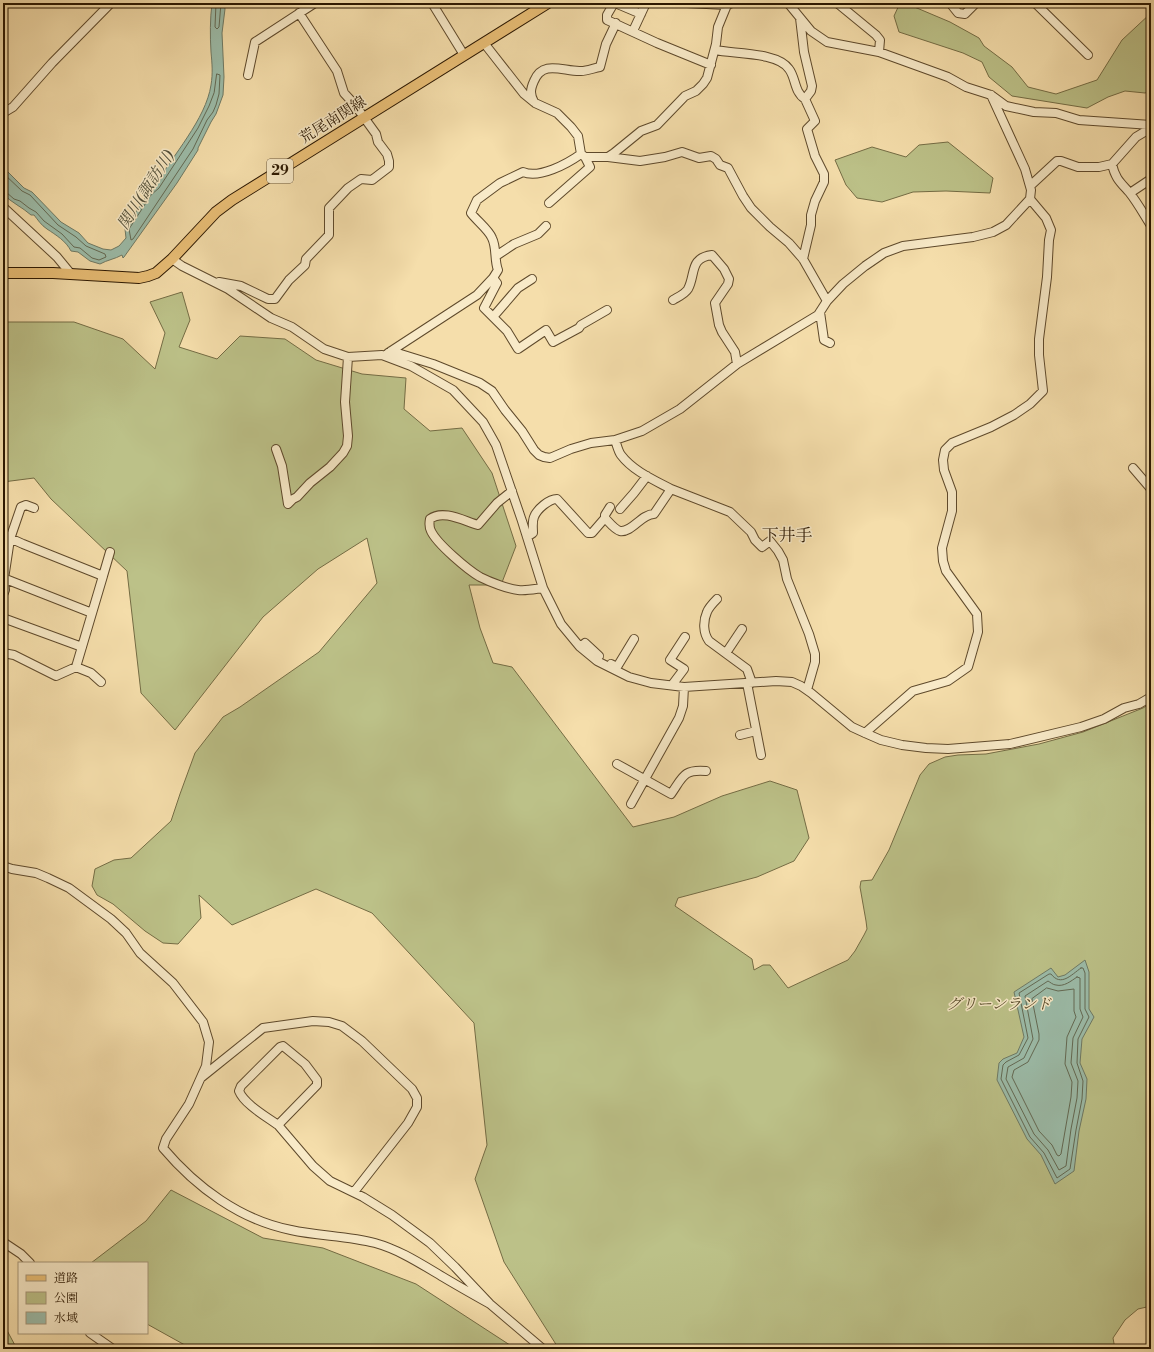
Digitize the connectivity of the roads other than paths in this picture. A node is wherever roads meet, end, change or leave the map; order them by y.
1 (110, 3) edge
2 (315, 3) edge
3 (432, 3) edge
4 (548, 3) edge
5 (614, 3) edge
6 (646, 3) edge
7 (687, 3) edge
8 (788, 3) edge
9 (837, 3) edge
10 (950, 3) edge
11 (976, 3) edge
12 (1035, 3) edge
13 (729, 4) edge
14 (299, 13) junction
15 (641, 14) junction
16 (800, 18) junction
17 (616, 23) junction
18 (633, 31) junction
19 (484, 43) junction
20 (715, 50) junction
21 (879, 52) junction
22 (464, 55) junction
23 (1088, 55) dead end
24 (711, 65) junction
25 (248, 75) dead end
26 (991, 95) junction
27 (804, 99) junction
28 (534, 103) junction
29 (3, 113) edge
30 (365, 118) junction
31 (1151, 127) edge
32 (583, 156) junction
33 (608, 157) junction
34 (1112, 164) junction
35 (1151, 180) edge
36 (1030, 186) junction
37 (1130, 193) junction
38 (1030, 199) junction
39 (550, 203) dead end
40 (3, 206) edge
41 (1150, 224) edge
42 (546, 226) dead end
43 (496, 256) junction
44 (172, 259) junction
45 (803, 259) junction
46 (3, 274) edge
47 (71, 274) junction
48 (493, 278) junction
49 (532, 278) dead end
50 (214, 282) junction
51 (673, 300) dead end
52 (827, 301) junction
53 (607, 310) dead end
54 (820, 312) junction
55 (493, 317) junction
56 (830, 343) dead end
57 (391, 352) junction
58 (382, 355) junction
59 (348, 357) junction
60 (737, 364) junction
61 (615, 440) junction
62 (276, 449) dead end
63 (1133, 468) dead end
64 (647, 476) junction
65 (671, 489) junction
66 (1151, 489) edge
67 (512, 492) junction
68 (610, 507) dead end
69 (34, 508) dead end
70 (620, 508) dead end
71 (605, 518) junction
72 (7, 537) edge
73 (527, 537) junction
74 (110, 552) dead end
75 (102, 576) junction
76 (4, 578) edge
77 (543, 588) junction
78 (3, 595) edge
79 (718, 598) dead end
80 (92, 612) junction
81 (3, 618) edge
82 (742, 629) dead end
83 (685, 637) dead end
84 (634, 639) dead end
85 (82, 647) junction
86 (580, 647) junction
87 (3, 653) edge
88 (726, 653) junction
89 (76, 667) junction
90 (101, 682) dead end
91 (749, 683) junction
92 (672, 686) junction
93 (684, 687) junction
94 (807, 690) junction
95 (1151, 697) edge
96 (756, 731) junction
97 (865, 733) junction
98 (740, 735) dead end
99 (761, 755) dead end
100 (617, 764) dead end
101 (706, 771) dead end
102 (645, 779) junction
103 (631, 804) dead end
104 (3, 866) edge
105 (200, 1078) junction
106 (278, 1125) junction
107 (354, 1192) junction
108 (3, 1242) edge
109 (29, 1262) edge
110 (490, 1304) junction
111 (92, 1334) edge
112 (114, 1349) edge
113 (543, 1349) edge

1 - 29 street
2 - 14 street
3 - 22 street
4 - 19 main road, 荒尾南関線 / 29
5 - 15 street
5 - 17 street
6 - 15 street
7 - 13 street
8 - 16 street
9 - 21 street
10 - 11 street
12 - 23 street
13 - 20 street
14 - 25 street
14 - 30 street
15 - 18 street
16 - 21 street
16 - 27 street
17 - 18 street
17 - 28 street
18 - 24 street
19 - 22 main road, 荒尾南関線 / 29
19 - 28 street
20 - 24 street
20 - 27 street
21 - 26 street
22 - 30 main road, 荒尾南関線 / 29
24 - 33 street
26 - 31 street
26 - 36 street
27 - 45 street
28 - 32 street
30 - 44 main road, 荒尾南関線 / 29
30 - 50 street
31 - 34 street
32 - 33 street
32 - 39 street
32 - 43 street
33 - 45 street
34 - 36 street
34 - 37 street
35 - 37 street
36 - 38 street
37 - 41 street
38 - 52 street
38 - 97 street
40 - 47 street
42 - 43 street
43 - 48 street
44 - 47 main road, 荒尾南関線 / 29
44 - 50 street
45 - 52 street
46 - 47 main road, 荒尾南関線 / 29
48 - 55 street
48 - 57 street
49 - 55 street
50 - 59 street
51 - 60 street
52 - 54 street
53 - 55 street
54 - 56 street
54 - 60 street
57 - 58 street
57 - 61 street
58 - 59 street
58 - 67 street
59 - 62 street
60 - 61 street
61 - 64 street
63 - 66 street
64 - 65 street
64 - 70 street
65 - 71 street
65 - 94 street
67 - 73 street
67 - 77 street
68 - 71 street
69 - 72 street
71 - 73 street
72 - 75 street
72 - 76 street
73 - 77 street
74 - 75 street
75 - 80 street
76 - 78 street
76 - 80 street
77 - 86 street
79 - 88 street
80 - 85 street
81 - 85 street
82 - 88 street
83 - 92 street
84 - 86 street
85 - 89 street
86 - 92 street
87 - 89 street
88 - 91 street
89 - 90 street
91 - 93 street
91 - 94 street
91 - 96 street
92 - 93 street
93 - 102 street
94 - 97 street
95 - 97 street
96 - 98 street
96 - 99 street
100 - 102 street
101 - 102 street
102 - 103 street
104 - 105 street
105 - 107 street
105 - 110 street
106 - 106 street
106 - 107 street
107 - 110 street
108 - 109 street
110 - 113 street
111 - 112 street

